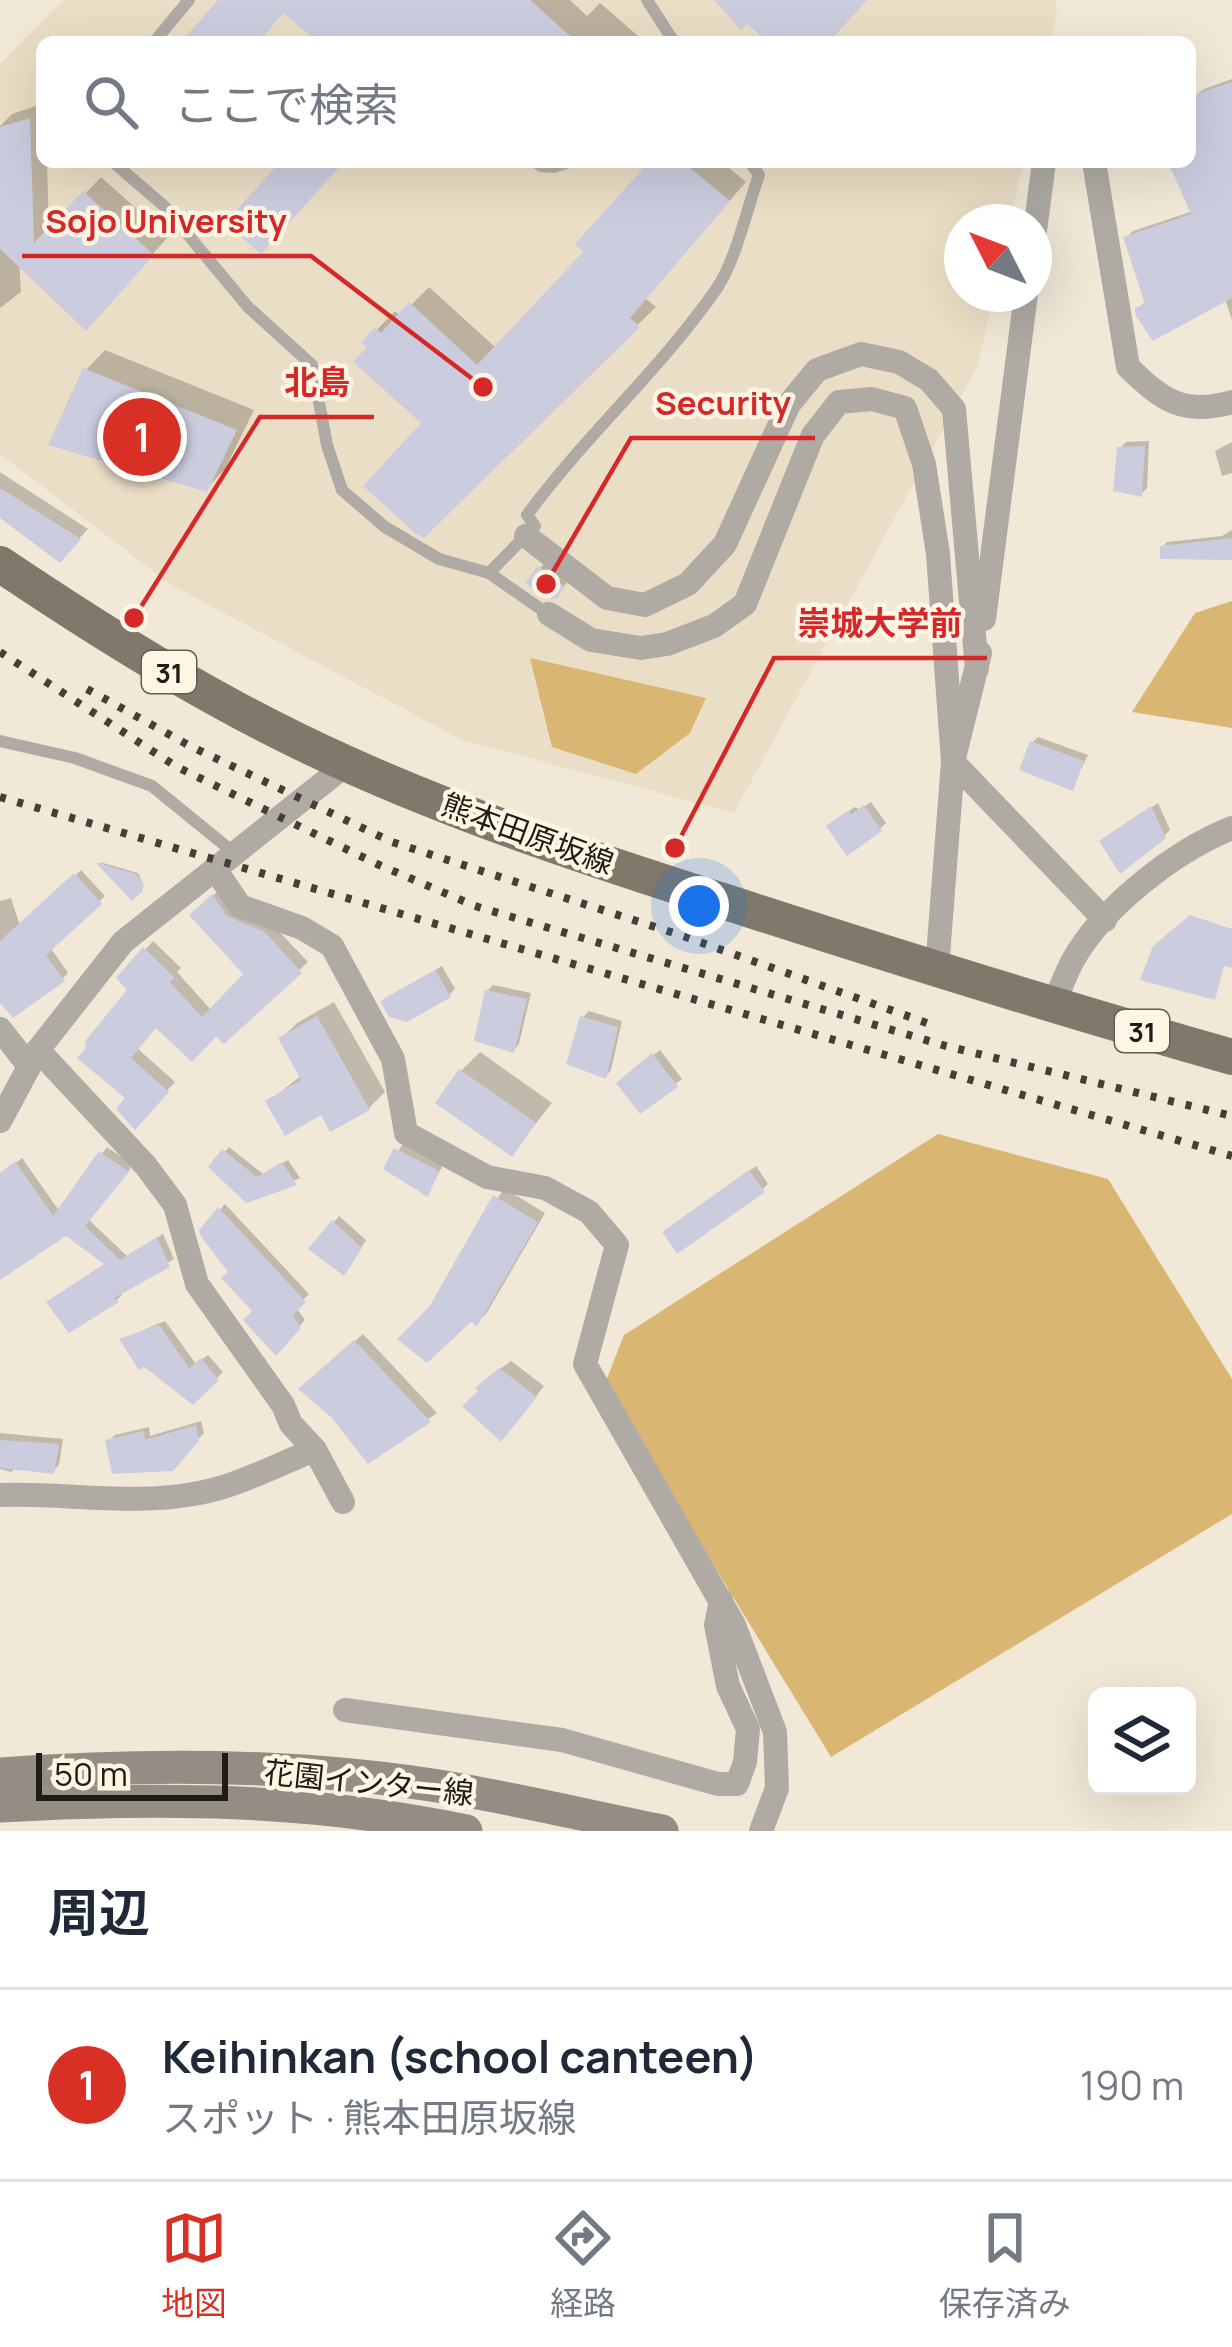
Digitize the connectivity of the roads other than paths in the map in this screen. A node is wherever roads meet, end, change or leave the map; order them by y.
1 (189, 0) edge
2 (647, 0) edge
3 (159, 36) edge
4 (670, 36) edge
5 (120, 168) edge
6 (754, 168) edge
7 (1043, 168) edge
8 (1095, 168) edge
9 (1038, 204) edge
10 (1025, 312) edge
11 (1232, 403) edge
12 (526, 536) junction
13 (0, 564) edge
14 (490, 573) junction
15 (549, 614) joint
16 (977, 669) junction
17 (0, 741) edge
18 (953, 762) junction
19 (347, 764) junction
20 (1232, 828) edge
21 (224, 860) junction
22 (1105, 920) junction
23 (937, 969) junction
24 (1053, 1006) junction
25 (0, 1029) edge
26 (1232, 1057) edge
27 (33, 1058) junction
28 (0, 1120) edge
29 (315, 1450) junction
30 (0, 1495) edge
31 (343, 1502) dead end
32 (721, 1600) junction
33 (345, 1710) dead end
34 (0, 1774) edge
35 (0, 1806) edge
36 (466, 1831) edge
37 (662, 1831) edge
38 (760, 1831) edge

1 - 3 lane
2 - 4 lane
5 - 14 lane
6 - 12 lane
7 - 9 street
8 - 11 street
10 - 16 street
12 - 14 lane
12 - 16 street
13 - 19 main road, 熊本田原坂線 / 31
14 - 15 lane
15 - 18 street
16 - 18 street
17 - 21 lane
18 - 22 street
18 - 23 street
19 - 21 street
19 - 23 main road, 熊本田原坂線 / 31
20 - 22 street
21 - 27 street
21 - 32 street
22 - 24 street
23 - 24 main road, 熊本田原坂線 / 31
24 - 26 main road, 熊本田原坂線 / 31
25 - 27 street
27 - 28 street
27 - 29 street
29 - 30 street
29 - 31 street
32 - 33 street
32 - 38 street
34 - 37 main road, 花園インター線
35 - 36 main road, 花園インター線

